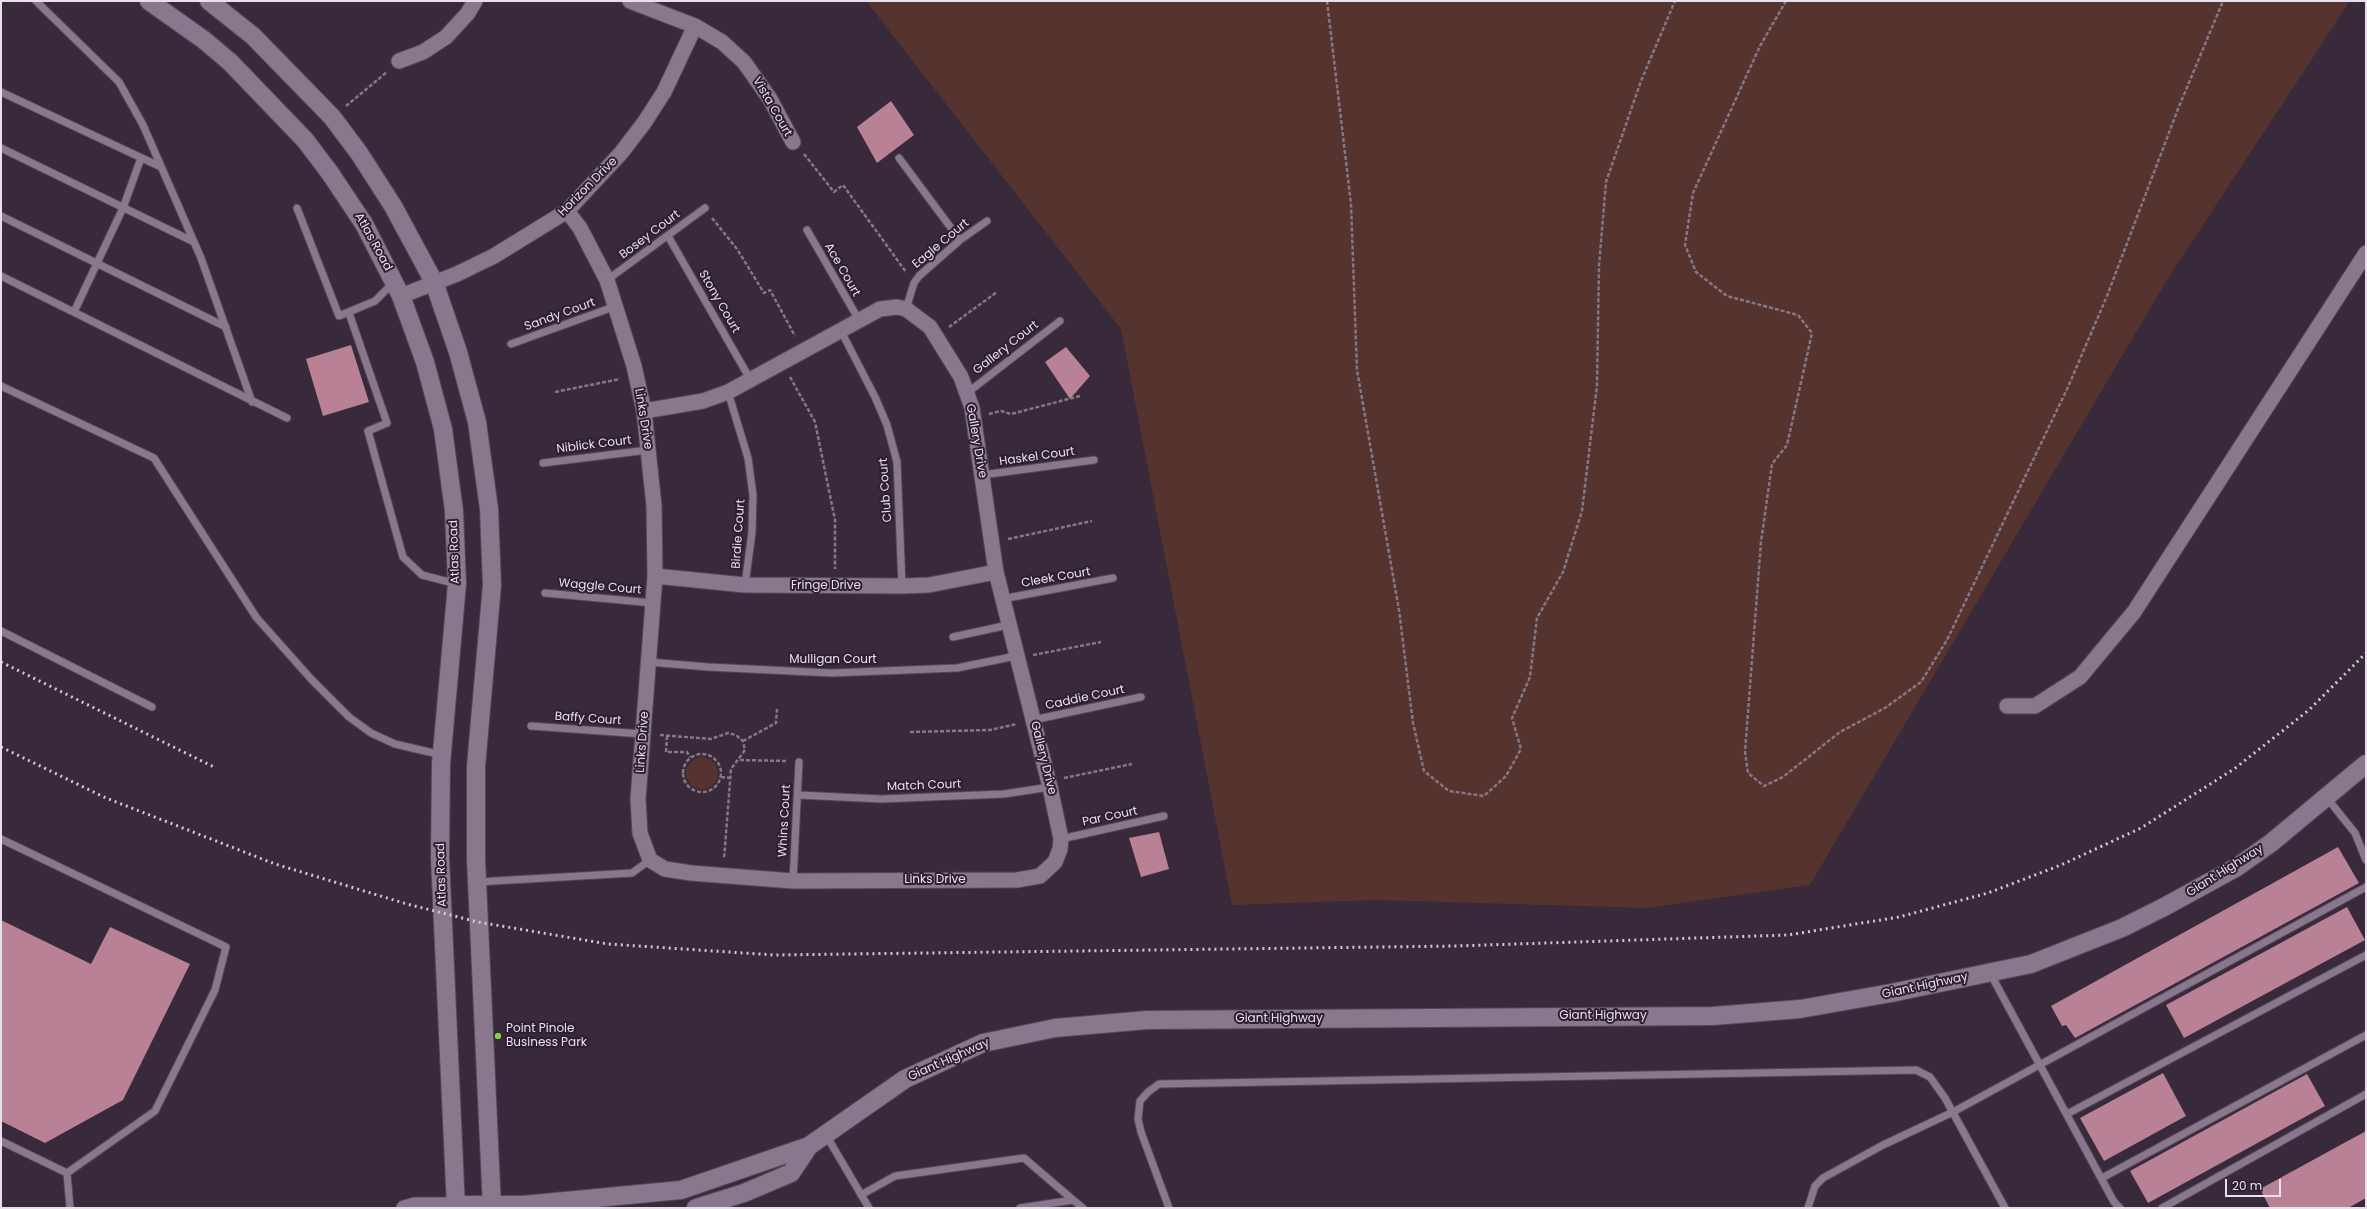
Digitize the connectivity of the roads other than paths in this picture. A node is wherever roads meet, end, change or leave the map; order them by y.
1 (36, 1) edge
2 (149, 1) edge
3 (209, 1) edge
4 (475, 1) edge
5 (630, 1) edge
6 (695, 26) junction
7 (399, 61) road end
8 (1, 92) edge
9 (793, 142) road end
10 (1, 148) edge
11 (141, 158) junction
12 (899, 158) dead end
13 (161, 167) junction
14 (123, 208) junction
15 (297, 208) dead end
16 (705, 208) road end
17 (567, 211) junction
18 (1, 216) edge
19 (986, 221) dead end
20 (807, 230) dead end
21 (668, 236) junction
22 (960, 240) junction
23 (194, 242) junction
24 (2366, 253) edge
25 (97, 263) junction
26 (1, 276) edge
27 (608, 280) junction
28 (434, 282) junction
29 (398, 289) junction
30 (616, 306) junction
31 (906, 309) junction
32 (74, 312) junction
33 (349, 313) junction
34 (859, 320) junction
35 (1060, 321) dead end
36 (226, 327) junction
37 (841, 332) junction
38 (511, 344) dead end
39 (750, 379) junction
40 (1, 386) edge
41 (728, 392) junction
42 (967, 393) junction
43 (252, 402) junction
44 (644, 411) junction
45 (287, 418) dead end
46 (648, 450) junction
47 (1094, 460) dead end
48 (543, 463) dead end
49 (982, 475) junction
50 (996, 572) junction
51 (655, 576) junction
52 (1113, 578) dead end
53 (457, 584) junction
54 (746, 585) junction
55 (902, 586) junction
56 (545, 593) dead end
57 (1002, 599) junction
58 (653, 603) junction
59 (1008, 625) junction
60 (1, 631) edge
61 (953, 637) dead end
62 (1016, 656) junction
63 (649, 662) junction
64 (1141, 697) dead end
65 (2007, 706) dead end
66 (152, 707) dead end
67 (1033, 720) junction
68 (531, 726) dead end
69 (643, 734) junction
70 (442, 755) junction
71 (800, 762) road end
72 (2366, 764) edge
73 (1050, 784) junction
74 (798, 796) junction
75 (2327, 798) junction
76 (1164, 816) dead end
77 (1, 840) edge
78 (1061, 844) junction
79 (650, 860) junction
80 (2366, 860) edge
81 (793, 881) junction
82 (476, 882) junction
83 (2366, 886) edge
84 (2366, 955) edge
85 (1990, 973) junction
86 (2366, 1035) edge
87 (2040, 1064) junction
88 (2366, 1094) edge
89 (1953, 1112) junction
90 (2067, 1114) junction
91 (826, 1135) junction
92 (1, 1141) edge
93 (809, 1146) junction
94 (67, 1173) junction
95 (2102, 1178) junction
96 (861, 1195) junction
97 (1073, 1200) junction
98 (456, 1207) edge
99 (492, 1207) edge
100 (70, 1208) edge
101 (404, 1208) edge
102 (696, 1208) edge
103 (869, 1208) edge
104 (1020, 1208) edge
105 (1083, 1208) edge
106 (1169, 1208) edge
107 (1808, 1208) edge
108 (2005, 1208) edge
109 (2120, 1208) edge
110 (2162, 1208) edge

1 - 13 lane
2 - 29 street, Atlas Road
3 - 28 street
4 - 7 street
5 - 6 street, Vista Court
6 - 9 street, Vista Court
6 - 17 street, Horizon Drive
8 - 11 lane
10 - 14 lane
11 - 13 lane
11 - 14 lane
12 - 22 lane
13 - 23 lane
14 - 23 lane
14 - 25 lane
15 - 33 lane
16 - 21 lane, Bosey Court
17 - 27 street, Links Drive
17 - 28 street, Horizon Drive
18 - 25 lane
19 - 22 lane, Eagle Court
20 - 34 lane, Ace Court
21 - 27 lane, Bosey Court
21 - 39 lane, Stony Court
22 - 31 lane, Eagle Court
23 - 36 lane
24 - 65 street
25 - 32 lane
25 - 36 lane
26 - 32 lane
27 - 30 street, Links Drive
28 - 29 street, Horizon Drive
28 - 82 street
29 - 33 lane
29 - 53 street, Atlas Road
30 - 38 lane, Sandy Court
30 - 44 street, Links Drive
31 - 34 street
31 - 42 street, Gallery Drive
32 - 43 lane
33 - 53 lane
34 - 37 street
35 - 42 lane, Gallery Court
36 - 43 lane
37 - 39 street
37 - 55 lane, Club Court
39 - 41 street
40 - 70 lane
41 - 44 street
41 - 54 lane, Birdie Court
42 - 49 street, Gallery Drive
43 - 45 lane
44 - 46 street, Links Drive
46 - 48 lane, Niblick Court
46 - 51 street, Links Drive
47 - 49 lane, Haskel Court
49 - 50 street, Gallery Drive
50 - 55 street, Fringe Drive
50 - 57 street, Gallery Drive
51 - 54 street, Fringe Drive
51 - 58 street, Links Drive
52 - 57 lane, Cleek Court
53 - 70 street, Atlas Road
54 - 55 street, Fringe Drive
56 - 58 lane, Waggle Court
57 - 59 street, Gallery Drive
58 - 63 street, Links Drive
59 - 61 lane
59 - 62 street, Gallery Drive
60 - 66 lane
62 - 63 lane, Mulligan Court
62 - 67 street, Gallery Drive
63 - 69 street, Links Drive
64 - 67 lane, Caddie Court
67 - 73 street, Gallery Drive
68 - 69 lane, Baffy Court
69 - 79 street, Links Drive
70 - 98 street, Atlas Road
71 - 74 lane, Whins Court
72 - 75 street, Giant Highway
73 - 74 lane, Match Court
73 - 78 street, Gallery Drive
74 - 81 lane, Whins Court
75 - 80 lane
75 - 85 street, Giant Highway
76 - 78 lane, Par Court
77 - 94 lane
78 - 81 street, Links Drive
79 - 81 street, Links Drive
79 - 82 lane
82 - 99 street
83 - 87 lane
84 - 90 lane
85 - 87 lane
85 - 91 street, Giant Highway
86 - 95 lane
87 - 89 lane
87 - 90 lane
88 - 110 lane
89 - 106 lane
89 - 107 lane
89 - 108 lane
90 - 95 lane
91 - 93 street, Giant Highway
91 - 96 lane
92 - 94 lane
93 - 99 street, Giant Highway
93 - 102 street, Giant Highway
94 - 100 lane
95 - 109 lane
96 - 97 lane
96 - 103 lane
97 - 104 lane
97 - 105 lane
98 - 99 street, Giant Highway
98 - 101 street, Giant Highway

